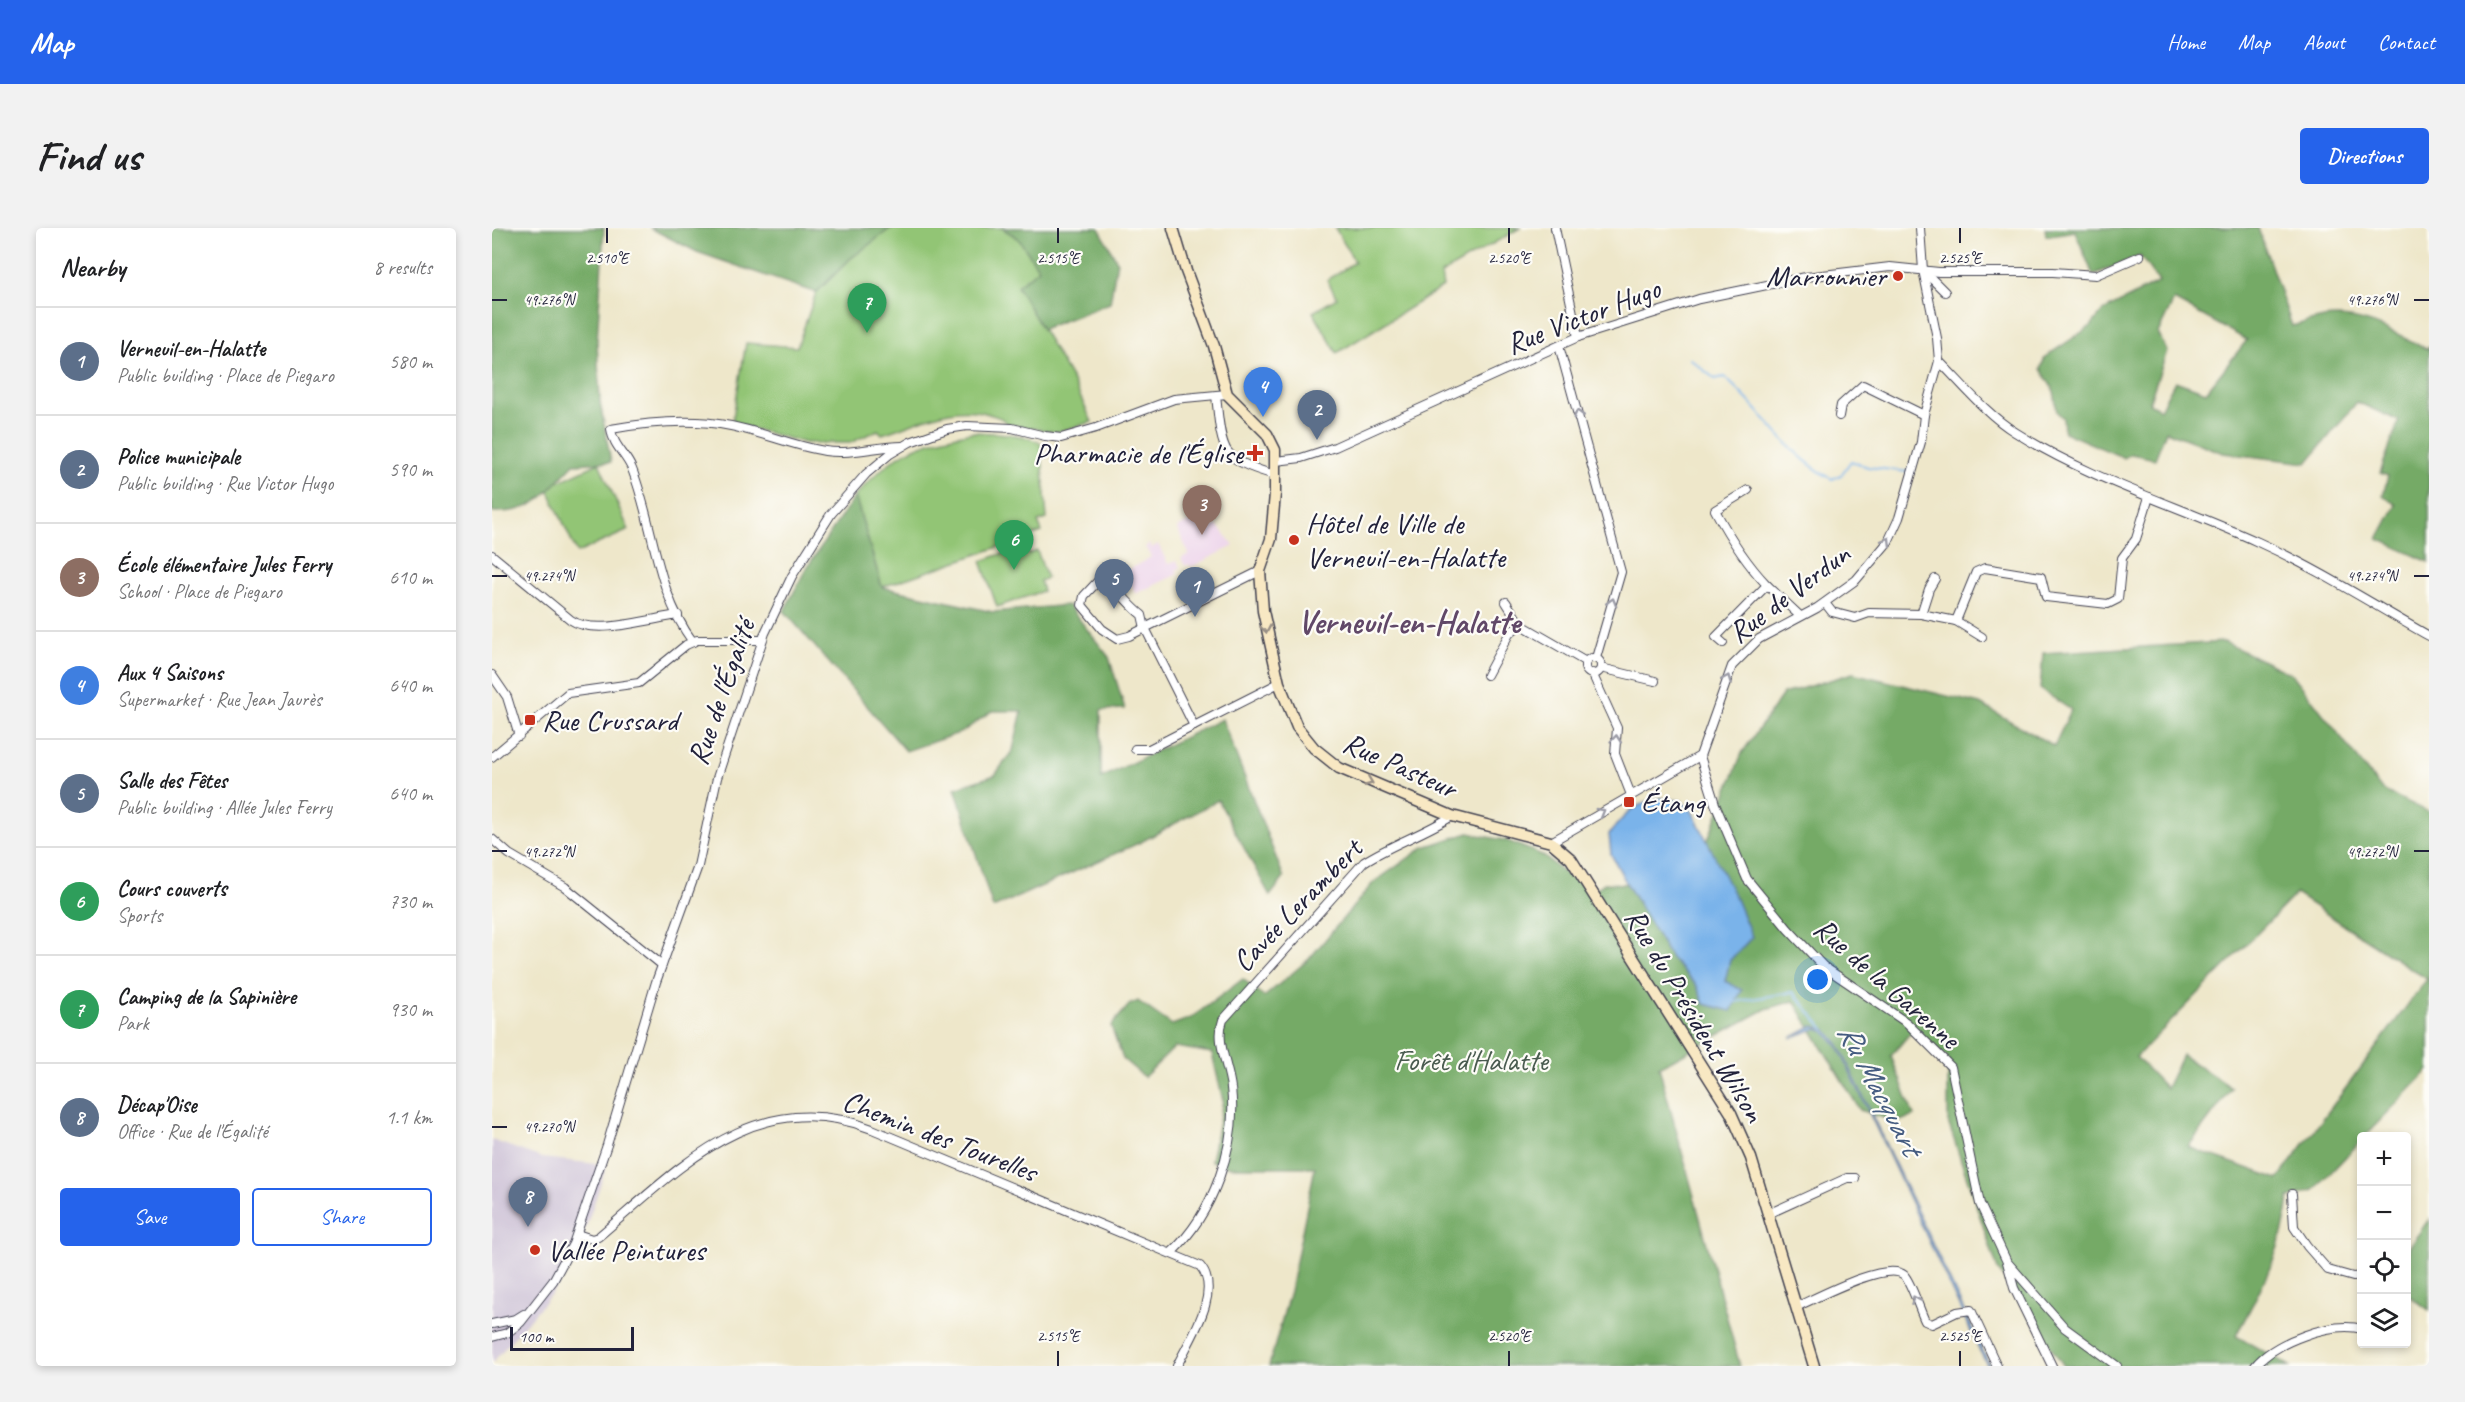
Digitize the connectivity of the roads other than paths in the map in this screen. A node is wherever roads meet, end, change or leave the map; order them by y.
1 (1173, 228) edge
2 (1555, 228) edge
3 (1920, 228) edge
4 (2140, 256) dead end
5 (1923, 270) junction
6 (1945, 292) dead end
7 (1578, 337) junction
8 (1560, 346) junction
9 (1939, 361) junction
10 (1221, 395) junction
11 (1924, 415) junction
12 (1839, 416) dead end
13 (903, 446) junction
14 (1275, 461) junction
15 (1275, 475) junction
16 (1748, 490) dead end
17 (2149, 497) junction
18 (492, 555) edge
19 (1260, 571) junction
20 (1935, 579) dead end
21 (1767, 585) junction
22 (1506, 602) dead end
23 (1825, 603) junction
24 (1921, 614) junction
25 (678, 615) junction
26 (1800, 616) junction
27 (1956, 621) junction
28 (1520, 624) junction
29 (1145, 628) junction
30 (2429, 636) edge
31 (1982, 637) dead end
32 (762, 640) junction
33 (693, 642) junction
34 (1722, 643) dead end
35 (1596, 658) junction
36 (1586, 662) junction
37 (1600, 668) junction
38 (1592, 673) junction
39 (492, 675) edge
40 (1487, 675) dead end
41 (1655, 681) dead end
42 (1279, 683) junction
43 (1194, 726) junction
44 (519, 736) junction
45 (1135, 749) dead end
46 (1700, 756) junction
47 (492, 757) edge
48 (1631, 795) junction
49 (1452, 816) junction
50 (492, 839) edge
51 (1551, 842) junction
52 (662, 965) junction
53 (1855, 1178) dead end
54 (2292, 1194) dead end
55 (1768, 1214) junction
56 (577, 1234) junction
57 (1171, 1253) junction
58 (2007, 1262) junction
59 (2357, 1276) edge
60 (537, 1303) junction
61 (1796, 1306) junction
62 (492, 1322) edge
63 (2357, 1329) edge
64 (492, 1331) edge
65 (492, 1337) edge
66 (2042, 1350) junction
67 (1177, 1366) edge
68 (1814, 1366) edge
69 (1997, 1366) edge
70 (2046, 1366) edge
71 (2052, 1366) edge
72 (2117, 1366) edge
73 (2255, 1366) edge

1 - 10 street
2 - 7 street
3 - 5 street, Rue de Verdun
4 - 5 street, Rue Victor Hugo
5 - 6 street
5 - 7 street, Rue Victor Hugo
5 - 9 street, Rue de Verdun
7 - 8 street, Rue Victor Hugo
8 - 14 street, Rue Victor Hugo
35 -> 8 street
9 - 11 street, Rue de Verdun
9 - 17 street
10 - 13 street, Rue de l'Égalité
10 - 14 street, Rue Pasteur
10 - 15 street
11 - 12 street
23 -> 11 street, Rue de Verdun
13 - 25 street
13 - 32 street, Rue de l'Égalité
14 - 15 street, Rue Pasteur
15 - 19 street, Rue Pasteur
16 - 21 street
17 - 27 street
17 - 30 street
18 - 25 street
19 - 29 street
19 -> 42 street, Rue Pasteur
20 - 24 street
21 - 26 street
21 - 34 street
22 - 28 street
23 - 24 street
23 - 26 street, Rue de Verdun
24 - 27 street
25 - 33 street
46 -> 26 street, Rue de Verdun
27 - 31 street
28 - 36 street
28 - 40 street
29 - 29 street
29 - 43 street
32 - 33 street
32 - 52 street, Rue de l'Égalité
33 - 44 street
35 - 36 street
35 - 37 street
36 - 38 street
37 - 38 street
37 - 41 street
48 -> 38 street
39 - 44 street
42 - 43 street
42 -> 49 street, Rue Pasteur
43 - 45 street
44 - 47 street
46 - 48 street
46 - 58 street, Rue de la Garenne
51 -> 48 street
49 - 51 street, Rue Pasteur
49 - 57 street, Cavée Lerambert
50 - 52 street
51 - 55 street, Rue du Président Wilson
52 - 56 street, Rue de l'Égalité
53 - 55 street
54 - 59 street
55 - 61 street, Rue du Président Wilson
56 - 57 street, Chemin des Tourelles
56 - 60 street, Rue de l'Égalité
57 - 67 street, Chemin des Tourelles
58 - 66 street
58 - 72 street
60 - 62 street
60 - 65 street, Rue de l'Égalité
61 - 68 street, Rue du Président Wilson
69 -> 61 street
62 - 64 street
63 - 73 street
66 - 70 street
66 - 71 street

